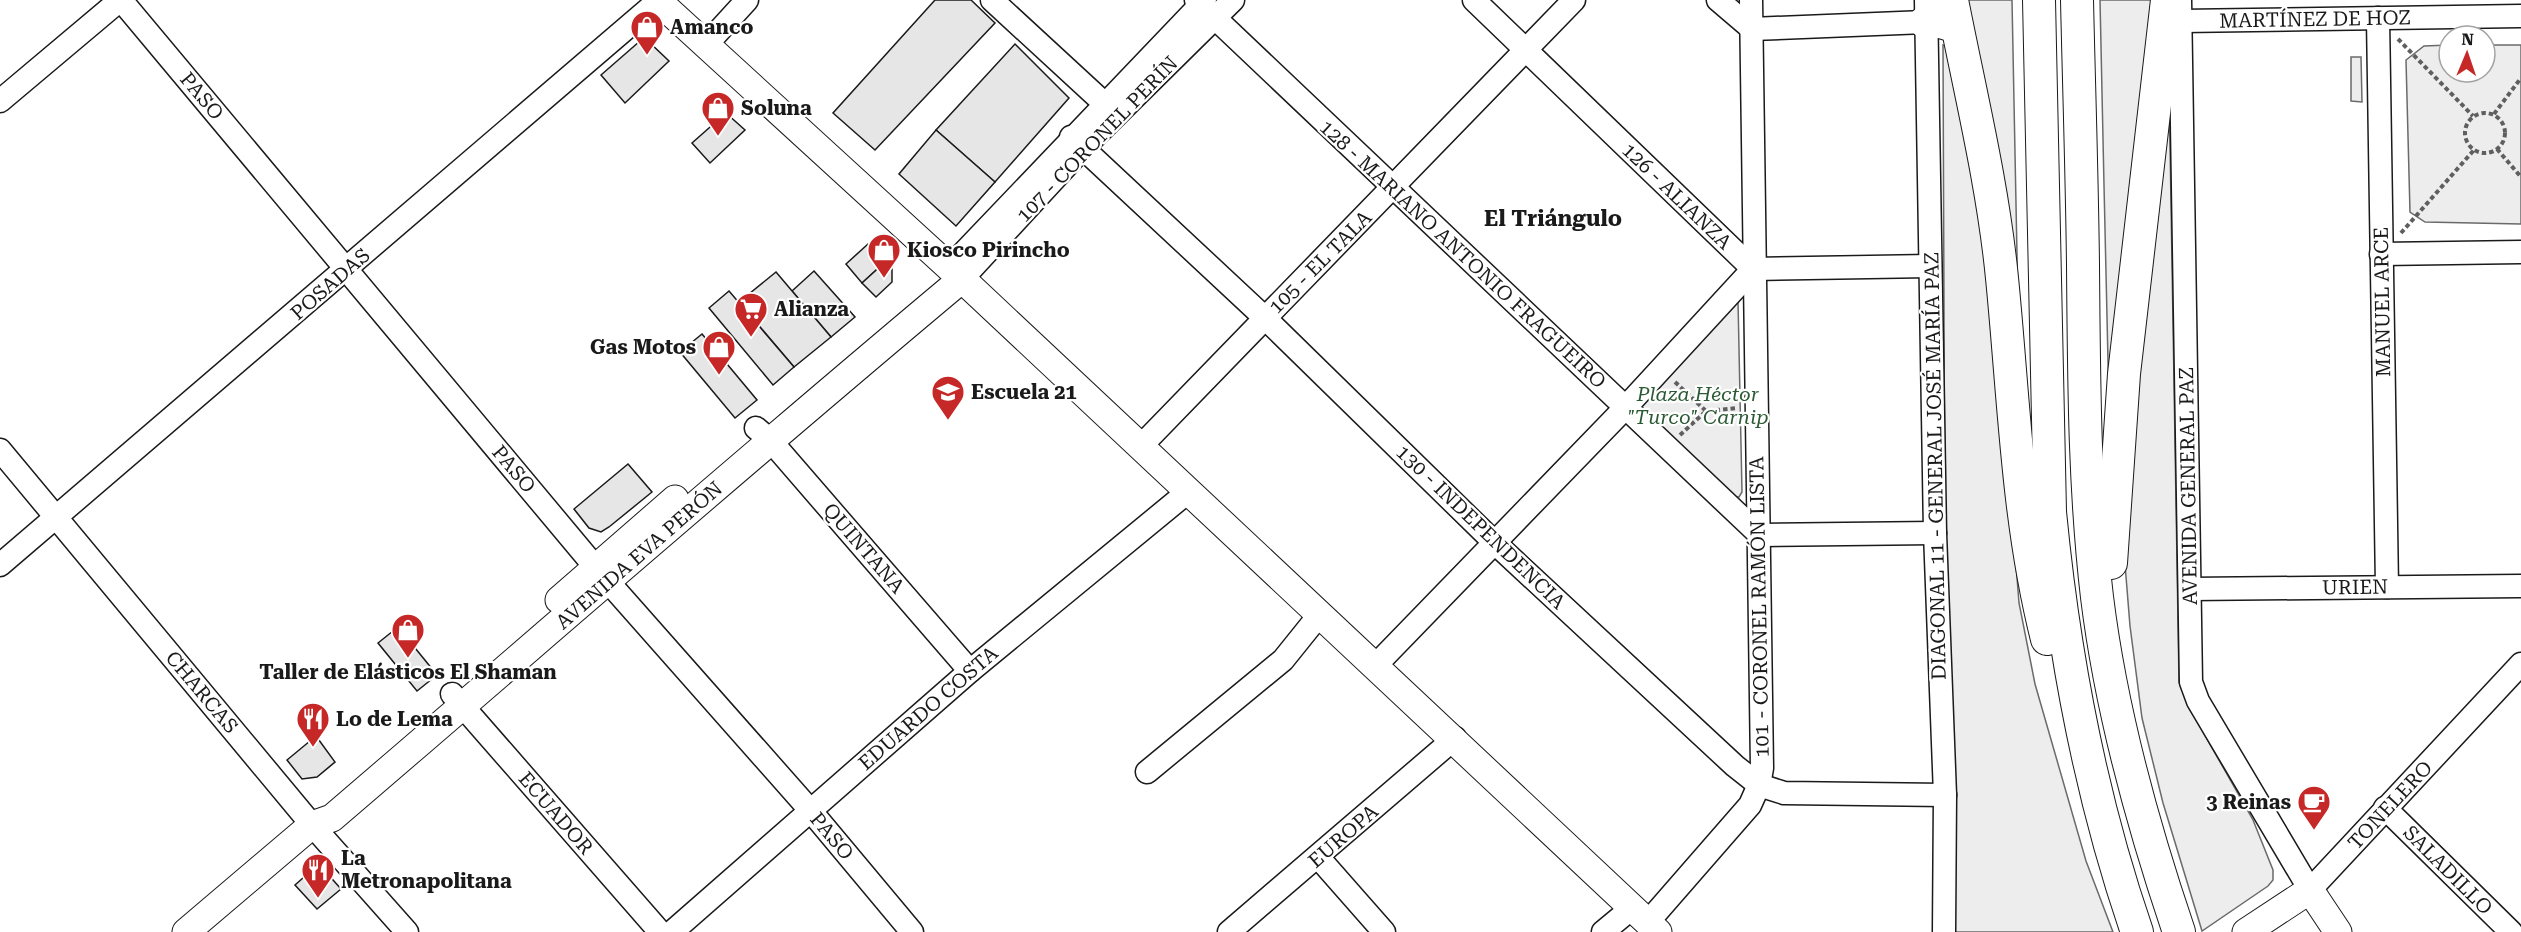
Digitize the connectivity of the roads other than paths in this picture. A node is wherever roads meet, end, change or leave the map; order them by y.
1 (121, 0) edge
2 (747, 0) edge
3 (992, 0) edge
4 (1233, 0) edge
5 (1474, 0) edge
6 (1574, 0) edge
7 (1718, 0) edge
8 (1752, 0) edge
9 (2039, 0) edge
10 (2077, 0) edge
11 (657, 1) edge
12 (1205, 6) edge
13 (2176, 7) edge
14 (1925, 11) edge
15 (1955, 13) edge
16 (2521, 16) edge
17 (2378, 18) junction
18 (1752, 29) junction
19 (706, 45) junction
20 (1527, 51) junction
21 (0, 101) edge
22 (1106, 105) junction
23 (1077, 143) junction
24 (1392, 189) junction
25 (2521, 252) edge
26 (2381, 254) junction
27 (1930, 266) junction
28 (1753, 268) junction
29 (347, 269) junction
30 (955, 274) junction
31 (1265, 318) junction
32 (1625, 408) junction
33 (763, 434) junction
34 (1141, 446) junction
35 (0, 450) edge
36 (1189, 491) junction
37 (58, 517) junction
38 (1935, 533) junction
39 (1760, 535) junction
40 (1496, 544) junction
41 (0, 565) edge
42 (603, 575) junction
43 (2521, 586) edge
44 (2387, 587) junction
45 (2190, 589) junction
46 (1320, 614) junction
47 (2521, 664) edge
48 (1375, 666) junction
49 (970, 671) junction
50 (458, 700) junction
51 (1455, 738) junction
52 (2126, 755) junction
53 (2088, 762) junction
54 (1147, 772) dead end
55 (1759, 785) junction
56 (1945, 795) junction
57 (2385, 808) junction
58 (810, 810) junction
59 (312, 825) junction
60 (1318, 857) junction
61 (2310, 890) junction
62 (1646, 921) edge
63 (186, 932) edge
64 (407, 932) edge
65 (660, 932) edge
66 (672, 932) edge
67 (912, 932) edge
68 (1230, 932) edge
69 (1384, 932) edge
70 (1603, 932) edge
71 (1944, 932) edge
72 (2137, 932) edge
73 (2179, 932) edge
74 (2246, 932) edge
75 (2337, 932) edge
76 (2511, 932) edge

1 - 21 street
1 - 29 street, PASO
2 - 19 street
3 - 22 street
4 - 12 street, 107 - CORONEL PERÍN
5 - 20 street, 126 - ALIANZA
6 - 20 street, 105 - EL TALA
7 - 18 street
8 - 18 street, 101 - CORONEL RAMÓN LISTA
9 - 53 highway
10 - 52 highway
11 - 19 main road
11 - 29 street, POSADAS
12 - 22 street, 107 - CORONEL PERÍN
12 - 23 street, 107 - CORONEL PERÍN
12 - 24 street, 128 - MARIANO ANTONIO FRAGUEIRO
13 - 17 street, MARTÍNEZ DE HOZ
13 - 45 street, AVENIDA GENERAL PAZ
13 - 52 highway
14 - 15 highway
14 - 18 street
14 - 27 street, DIAGONAL 11 - GENERAL JOSÉ MARÍA PAZ
15 - 53 highway
16 - 17 street, MARTÍNEZ DE HOZ
17 - 26 street, MANUEL ARCE
18 - 28 street, 101 - CORONEL RAMÓN LISTA
19 - 30 main road
20 - 24 street, 105 - EL TALA
20 - 28 street, 126 - ALIANZA
22 - 23 street, 107 - CORONEL PERÍN
23 - 30 street, 107 - CORONEL PERÍN
23 - 31 street, 130 - INDEPENDENCIA
24 - 31 street, 105 - EL TALA
24 - 32 street, 128 - MARIANO ANTONIO FRAGUEIRO
25 - 26 street
26 - 44 street, MANUEL ARCE
27 - 28 street
27 - 38 street, DIAGONAL 11 - GENERAL JOSÉ MARÍA PAZ
28 - 32 street
28 - 39 street, 101 - CORONEL RAMÓN LISTA
29 - 37 street, POSADAS
29 - 42 street, PASO
30 - 33 main road, AVENIDA EVA PERÓN
30 - 34 main road
31 - 34 street, 105 - EL TALA
31 - 40 street, 130 - INDEPENDENCIA
32 - 39 street, 128 - MARIANO ANTONIO FRAGUEIRO
32 - 40 street
33 - 42 main road, AVENIDA EVA PERÓN
33 - 49 street, QUINTANA
34 - 36 main road
35 - 37 street, CHARCAS
36 - 46 main road
36 - 49 street, EDUARDO COSTA
37 - 41 street, POSADAS
37 - 59 street, CHARCAS
38 - 39 street
38 - 56 street, DIAGONAL 11 - GENERAL JOSÉ MARÍA PAZ
39 - 55 street, 101 - CORONEL RAMÓN LISTA
40 - 48 street
40 - 55 street, 130 - INDEPENDENCIA
42 - 50 main road, AVENIDA EVA PERÓN
42 - 58 street, PASO
43 - 44 street, URIEN
44 - 45 street, URIEN
45 - 61 street, AVENIDA GENERAL PAZ
46 - 48 main road
46 - 54 street
47 - 57 street, TONELERO
48 - 51 main road
49 - 58 street, EDUARDO COSTA
50 - 59 main road, AVENIDA EVA PERÓN
50 - 65 street, ECUADOR
51 - 60 street, EUROPA
51 - 62 main road
52 - 73 highway
53 - 72 highway
55 - 56 street, 130 - INDEPENDENCIA
55 - 62 street, 101 - CORONEL RAMÓN LISTA
56 - 71 street, DIAGONAL 11 - GENERAL JOSÉ MARÍA PAZ
57 - 61 street, TONELERO
57 - 76 street, SALADILLO
58 - 66 street, EDUARDO COSTA
58 - 67 street, PASO
59 - 63 main road, AVENIDA EVA PERÓN
59 - 64 street, CHARCAS
60 - 68 street, EUROPA
60 - 69 street
61 - 74 main road, TONELERO
61 - 75 main road, AVENIDA GENERAL PAZ
62 - 70 street, 101 - CORONEL RAMÓN LISTA

